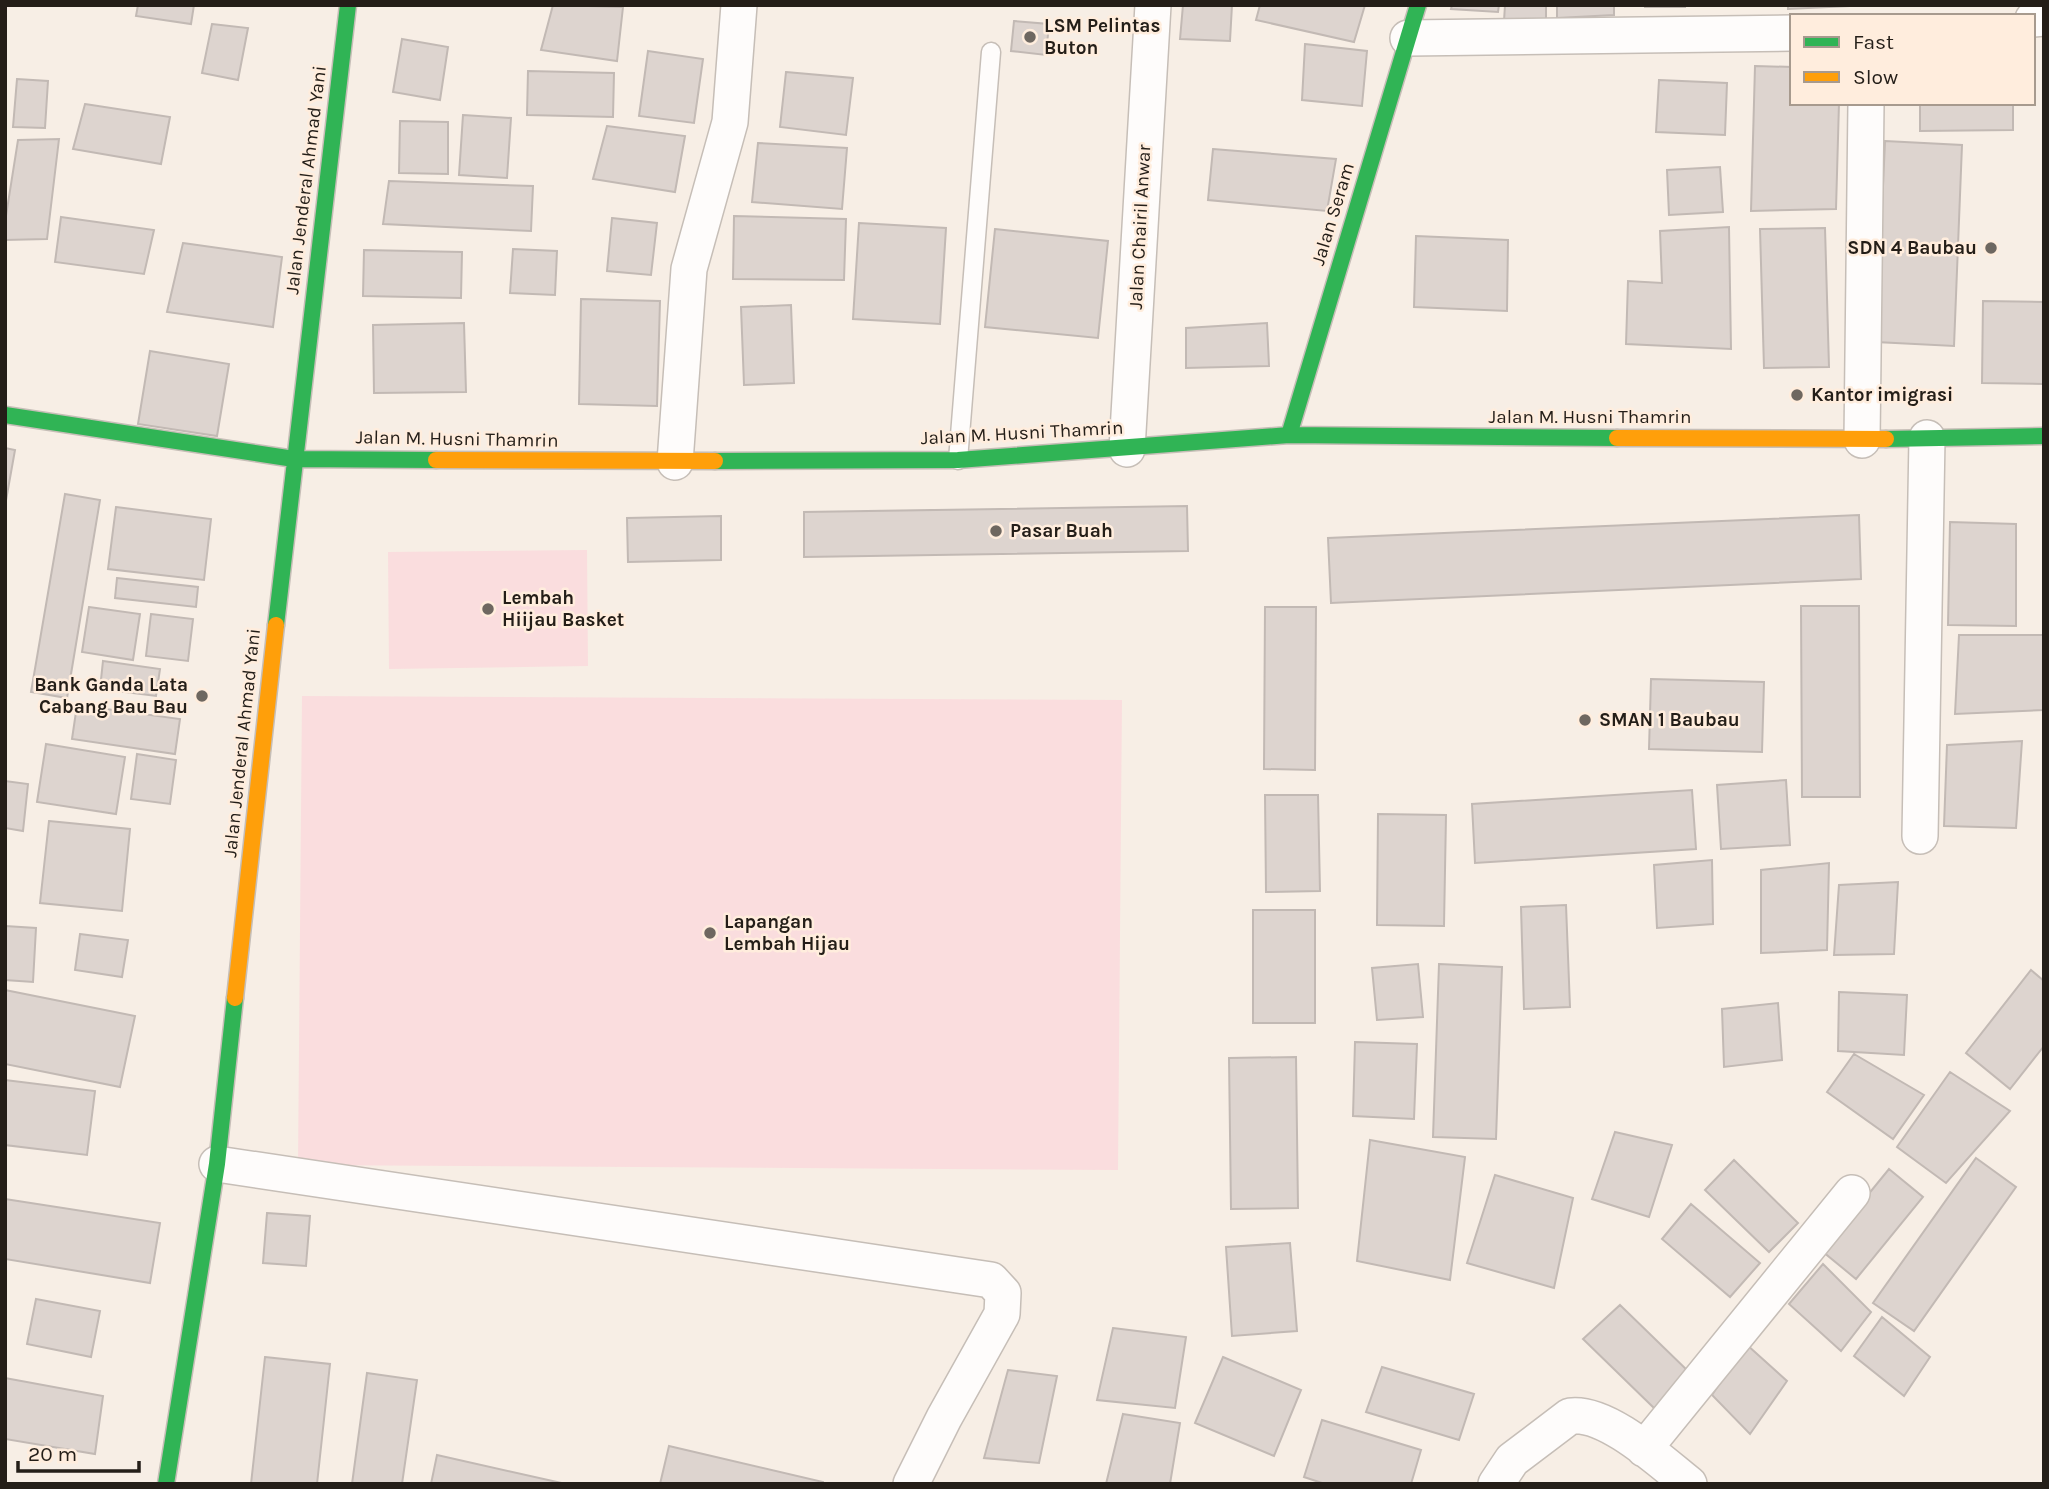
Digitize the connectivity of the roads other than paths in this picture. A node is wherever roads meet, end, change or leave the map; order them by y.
1 (348, 5) edge
2 (739, 5) edge
3 (1153, 5) edge
4 (1419, 5) edge
5 (1790, 33) edge
6 (1408, 38) junction
7 (991, 52) dead end
8 (1866, 105) edge
9 (5, 415) edge
10 (1289, 435) junction
11 (2044, 436) edge
12 (1927, 438) junction
13 (1861, 440) junction
14 (1127, 449) junction
15 (294, 459) junction
16 (958, 460) junction
17 (675, 461) junction
18 (1920, 836) dead end
19 (217, 1164) junction
20 (1852, 1193) dead end
21 (1644, 1449) junction
22 (166, 1484) edge
23 (911, 1484) edge
24 (1496, 1484) edge
25 (1689, 1484) edge

1 - 15 main road, Jalan Jenderal Ahmad Yani
2 - 17 street
3 - 14 street, Jalan Chairil Anwar
4 - 6 main road, Jalan Seram
5 - 6 street
6 - 10 main road, Jalan Seram
7 - 16 lane
8 - 13 street
9 - 15 main road, Jalan M. Husni Thamrin
10 - 13 main road, Jalan M. Husni Thamrin
10 - 14 main road, Jalan M. Husni Thamrin
11 - 12 main road, Jalan M. Husni Thamrin
12 - 13 main road, Jalan M. Husni Thamrin
12 - 18 street
14 - 16 main road, Jalan M. Husni Thamrin
15 - 17 main road, Jalan M. Husni Thamrin
15 - 19 main road, Jalan Jenderal Ahmad Yani
16 - 17 main road, Jalan M. Husni Thamrin
19 - 22 main road, Jalan Jenderal Ahmad Yani
19 - 23 street
20 - 21 street
21 - 24 street
21 - 25 street

